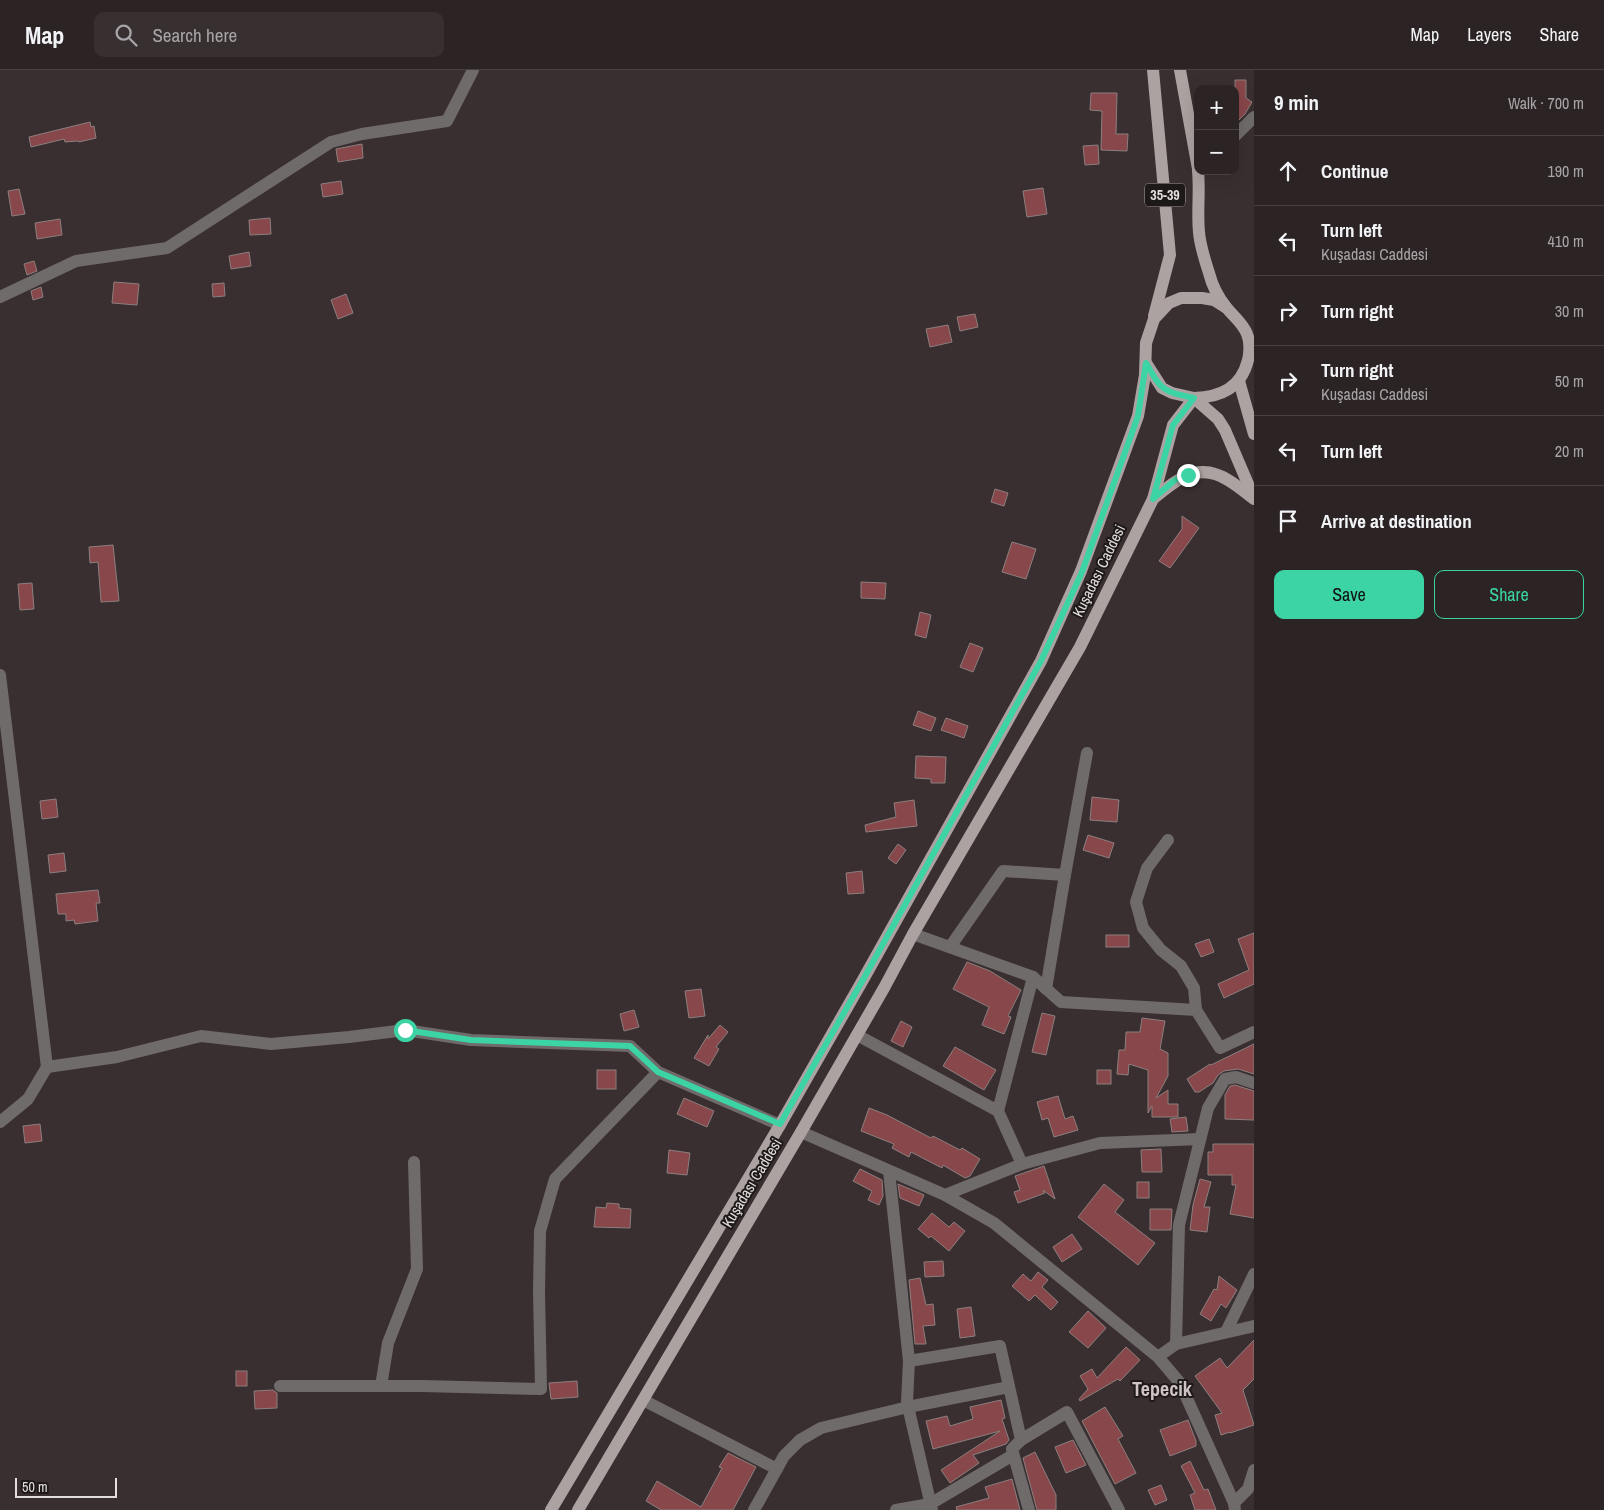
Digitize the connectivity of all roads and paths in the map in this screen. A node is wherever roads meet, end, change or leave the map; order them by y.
1 (474, 70) edge
2 (1153, 70) edge
3 (1180, 70) edge
4 (1254, 117) edge
5 (1239, 132) edge
6 (1194, 144) edge
7 (1199, 175) edge
8 (0, 297) edge
9 (1225, 307) junction
10 (1154, 319) junction
11 (1146, 363) junction
12 (1239, 381) junction
13 (1194, 398) junction
14 (1254, 434) edge
15 (1254, 498) edge
16 (1153, 499) junction
17 (0, 674) edge
18 (1086, 753) dead end
19 (1168, 840) dead end
20 (1065, 875) junction
21 (913, 934) junction
22 (950, 947) junction
23 (1033, 977) junction
24 (1046, 989) junction
25 (1196, 1010) junction
26 (1254, 1032) edge
27 (857, 1035) junction
28 (47, 1068) junction
29 (658, 1072) junction
30 (1254, 1083) edge
31 (998, 1111) junction
32 (0, 1122) edge
33 (780, 1124) junction
34 (801, 1132) junction
35 (1200, 1139) junction
36 (414, 1162) dead end
37 (1022, 1164) junction
38 (889, 1171) junction
39 (945, 1196) junction
40 (1254, 1274) edge
41 (1254, 1326) edge
42 (1226, 1332) junction
43 (1176, 1344) junction
44 (1158, 1357) junction
45 (909, 1362) junction
46 (280, 1386) dead end
47 (380, 1386) junction
48 (1009, 1386) junction
49 (643, 1400) junction
50 (908, 1407) junction
51 (1021, 1440) junction
52 (1013, 1455) junction
53 (777, 1469) junction
54 (1254, 1470) edge
55 (1235, 1506) edge
56 (931, 1507) edge
57 (551, 1510) edge
58 (578, 1510) edge
59 (754, 1510) edge
60 (896, 1510) edge
61 (1028, 1510) edge
62 (1119, 1510) edge

1 - 8 street
2 - 10 main road, 35-39
3 - 6 main road, 35-39
4 - 5 street
7 - 9 main road, 35-39
9 - 10 main road
9 - 12 main road, 35-39
10 - 11 main road
11 - 13 main road
11 - 33 main road, Kuşadası Caddesi
12 - 13 main road
12 - 14 main road
13 - 15 main road
13 - 16 main road, Kuşadası Caddesi
15 - 16 main road
16 - 21 main road, Kuşadası Caddesi
17 - 28 street
18 - 20 street
19 - 25 street
20 - 22 street
20 - 24 street
21 - 22 street
21 - 27 main road, Kuşadası Caddesi
22 - 23 street
23 - 24 street
23 - 31 street
24 - 25 street
25 - 26 street
27 - 31 street
27 - 34 main road, Kuşadası Caddesi
28 - 29 street
28 - 32 street
29 - 33 street
29 - 47 street
30 - 35 street
31 - 37 street
33 - 57 main road, Kuşadası Caddesi
34 - 38 street
34 - 49 main road, Kuşadası Caddesi
35 - 37 street
35 - 43 street
36 - 47 street
37 - 39 street
38 - 39 street
38 - 45 street
39 - 44 street
40 - 42 street
41 - 42 street
42 - 43 street
43 - 44 street
44 - 55 street
45 - 48 street
45 - 50 street
46 - 47 street
48 - 50 street
48 - 51 street
49 - 53 street
49 - 58 main road, Kuşadası Caddesi
50 - 53 street
50 - 56 street
51 - 52 street
51 - 62 street
52 - 56 street
52 - 61 street
53 - 59 street
54 - 55 street
56 - 60 street

